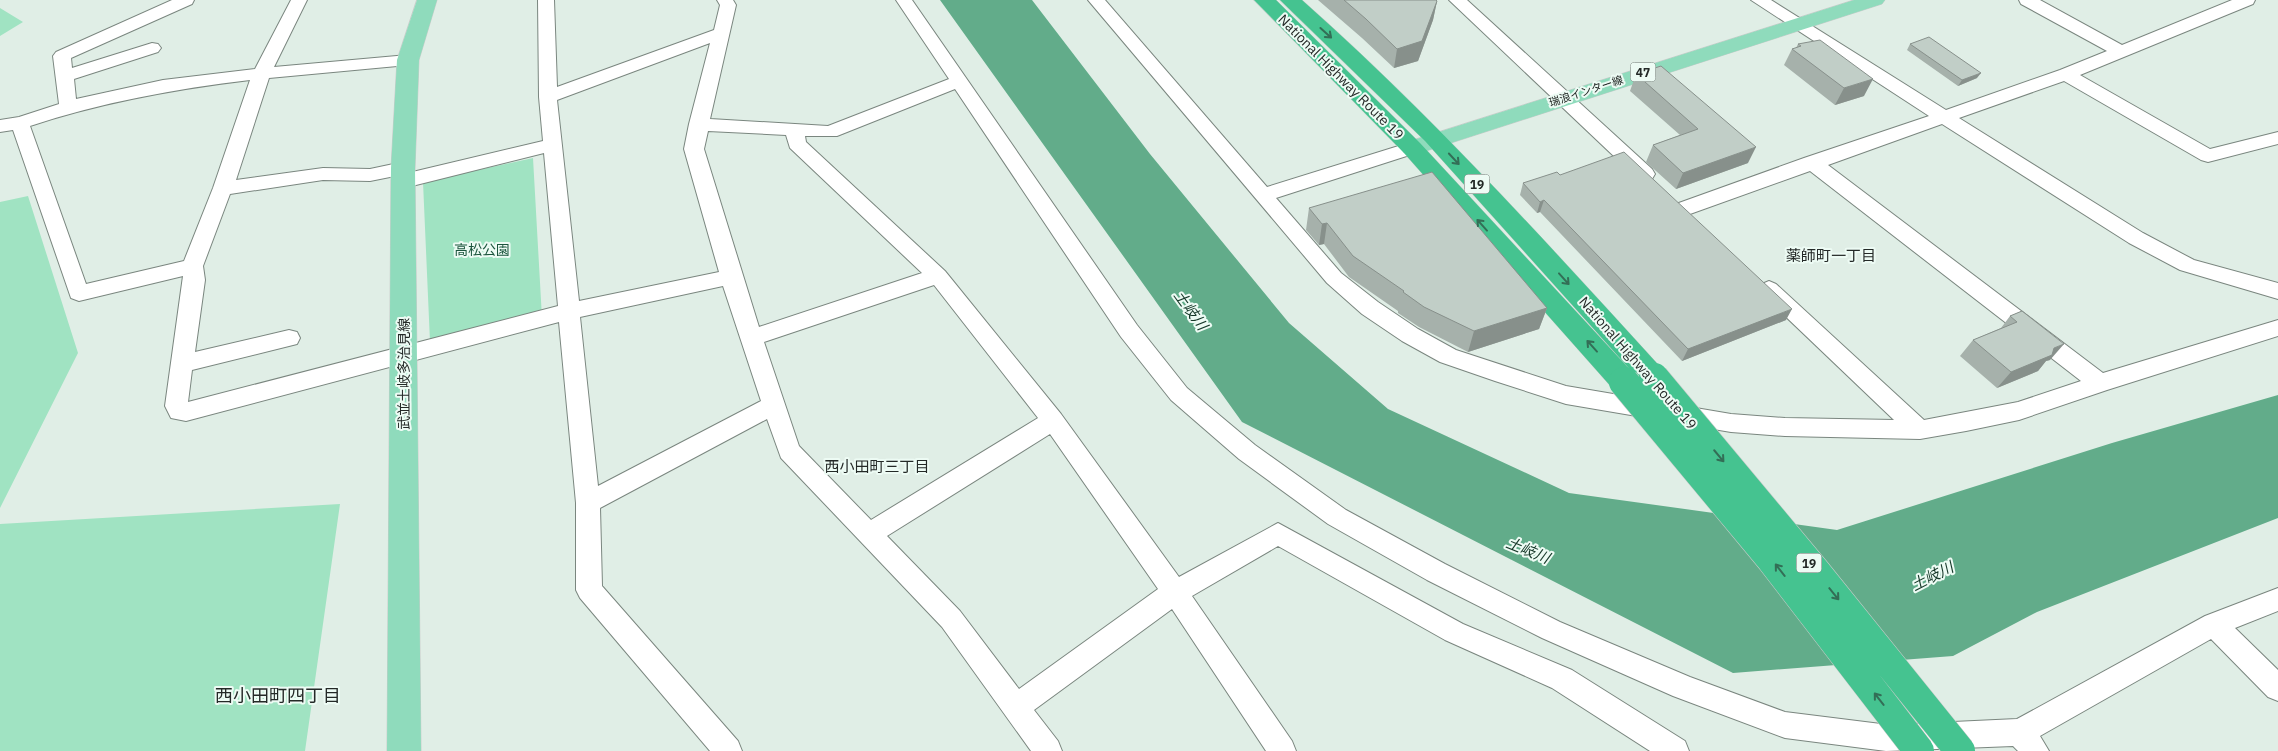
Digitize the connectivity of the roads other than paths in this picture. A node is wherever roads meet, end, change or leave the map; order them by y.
1 (186, 0) edge
2 (299, 0) edge
3 (427, 0) edge
4 (546, 0) edge
5 (747, 0) edge
6 (904, 0) edge
7 (1096, 0) edge
8 (1264, 0) edge
9 (1290, 0) edge
10 (1458, 0) edge
11 (1759, 0) edge
12 (1875, 0) edge
13 (2027, 0) edge
14 (2247, 0) edge
15 (726, 3) edge
16 (1796, 24) junction
17 (723, 32) junction
18 (152, 48) dead end
19 (2122, 52) junction
20 (408, 60) junction
21 (2066, 74) junction
22 (261, 75) junction
23 (65, 76) junction
24 (960, 81) junction
25 (548, 97) junction
26 (1564, 98) junction
27 (68, 106) junction
28 (1944, 116) junction
29 (22, 124) junction
30 (698, 124) junction
31 (0, 126) edge
32 (794, 131) junction
33 (0, 133) edge
34 (2278, 138) edge
35 (1437, 140) junction
36 (553, 145) junction
37 (1412, 148) junction
38 (1812, 162) junction
39 (403, 174) junction
40 (223, 188) junction
41 (1263, 195) junction
42 (193, 266) junction
43 (938, 276) junction
44 (1755, 276) edge
45 (731, 277) junction
46 (2278, 291) edge
47 (570, 311) junction
48 (2278, 328) edge
49 (289, 338) dead end
50 (751, 338) junction
51 (404, 356) junction
52 (181, 364) junction
53 (2100, 383) junction
54 (773, 405) junction
55 (1053, 420) junction
56 (1920, 430) junction
57 (588, 503) junction
58 (869, 534) junction
59 (1175, 592) junction
60 (2278, 599) edge
61 (2214, 624) junction
62 (2278, 688) edge
63 (1017, 706) junction
64 (2028, 741) edge
65 (717, 748) edge
66 (404, 751) edge
67 (1048, 751) edge
68 (1282, 751) edge
69 (1675, 751) edge
70 (1919, 751) edge
71 (1960, 751) edge

1 - 23 street
2 - 22 street
3 - 20 main road, 武並土岐多治見線
4 - 25 street
5 - 15 street
6 - 24 street
7 - 41 street
8 - 37 highway, National Highway Route 19 / 19
9 -> 35 highway, National Highway Route 19 / 19
10 - 26 street
11 - 16 street
12 - 16 main road, 瑞浪インター線 / 47
13 - 19 street
14 - 19 street
15 - 17 street
16 - 26 main road, 瑞浪インター線 / 47
16 - 28 street
17 - 25 street
17 - 30 street
18 - 23 street
19 - 21 street
20 - 22 street
20 - 39 main road, 武並土岐多治見線
21 - 28 street
21 - 34 street
22 - 27 street
22 - 40 street
23 - 27 street
24 - 32 street
24 - 64 street
25 - 36 street
26 - 35 main road, 瑞浪インター線 / 47
26 - 38 street
27 - 29 street
28 - 38 street
28 - 46 street
29 - 31 street
29 - 33 street
29 - 42 street
30 - 32 street
30 - 45 street
32 - 43 street
35 - 37 main road, 瑞浪インター線 / 47
35 -> 71 highway, National Highway Route 19 / 19, bridge
36 - 39 street
36 - 47 street
37 - 41 street
70 -> 37 highway, National Highway Route 19 / 19, bridge
38 - 53 street
39 - 40 street
39 - 51 main road, 武並土岐多治見線
40 - 42 street
41 - 56 street
42 - 52 street
43 - 50 street
43 - 55 street
44 - 56 street
45 - 47 street
45 - 50 street
47 - 51 street
47 - 57 street
48 - 53 street
49 - 52 street
50 - 54 street
51 - 52 street
51 - 66 main road, 武並土岐多治見線
53 - 56 street
54 - 57 street
54 - 58 street
55 - 58 street
55 - 59 street
57 - 65 street
58 - 63 street
59 - 63 street
59 - 68 street
59 - 69 street
60 - 61 street
61 - 62 street
61 - 64 street
63 - 67 street

